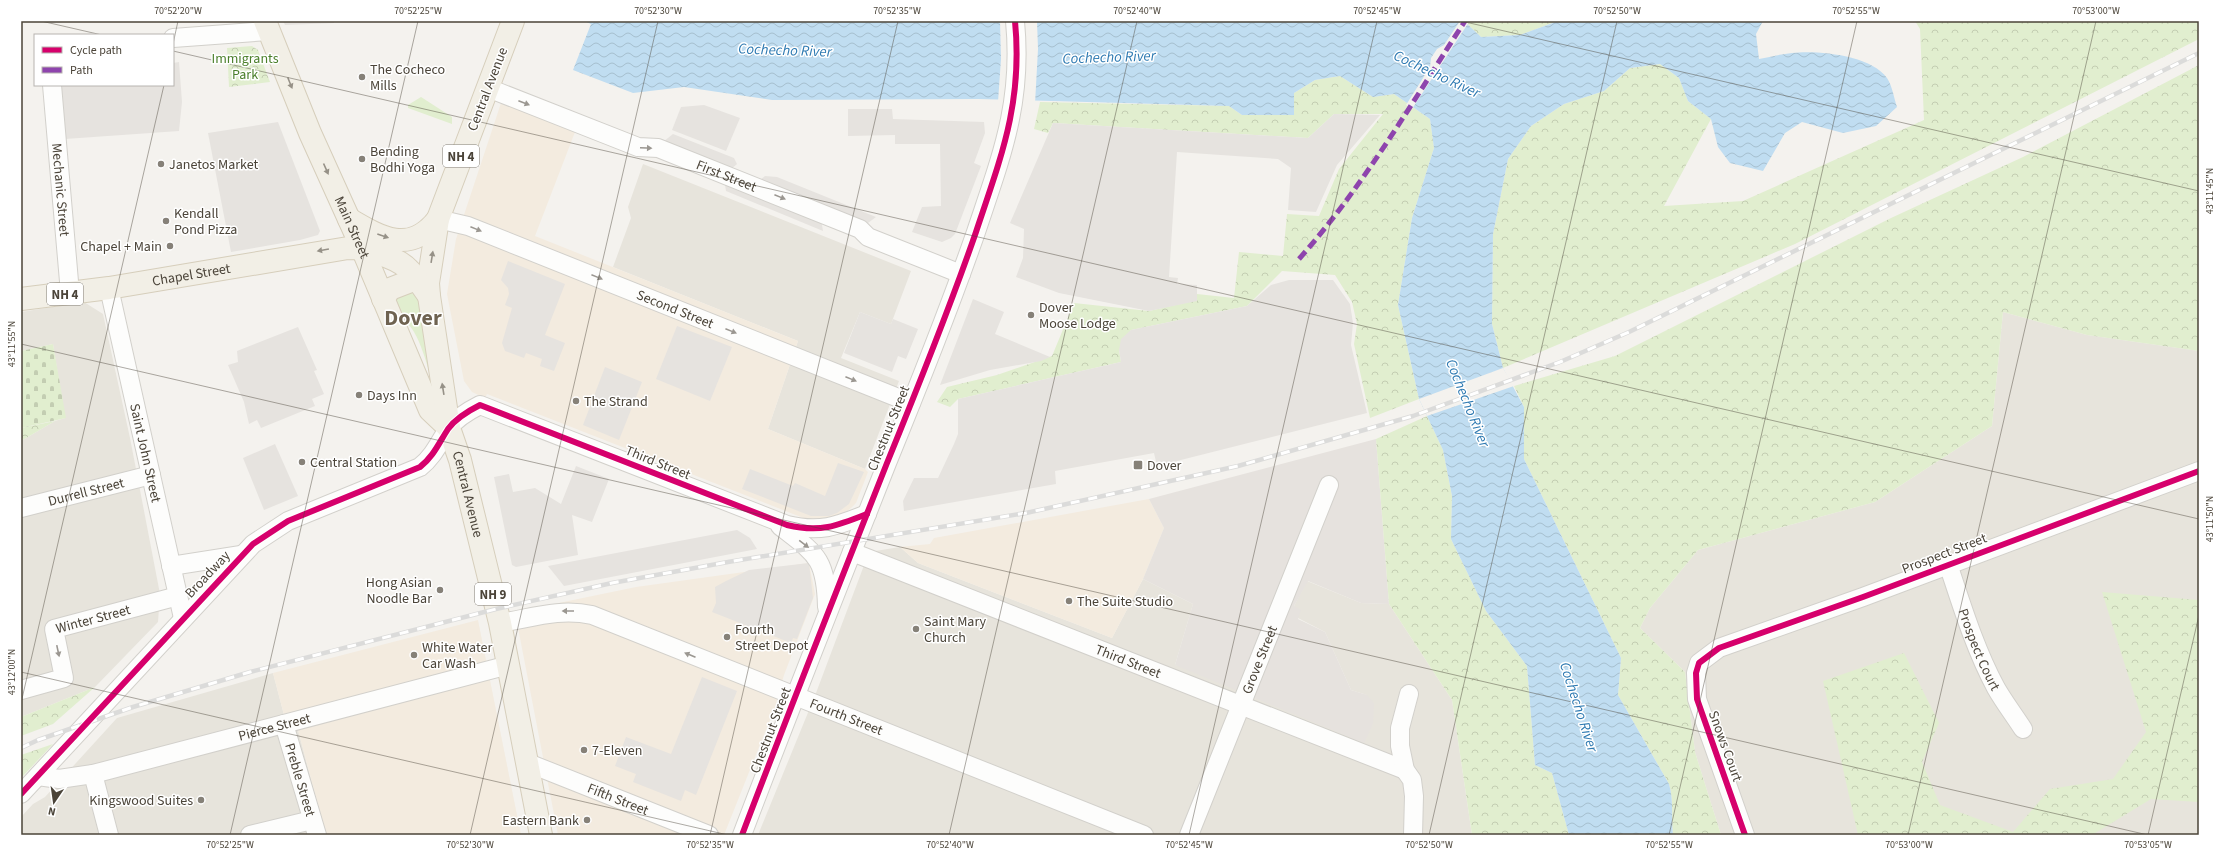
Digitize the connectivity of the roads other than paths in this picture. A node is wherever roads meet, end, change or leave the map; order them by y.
1 (513, 21) edge
2 (1015, 21) edge
3 (267, 26) edge
4 (174, 38) edge
5 (52, 86) edge
6 (488, 88) junction
7 (348, 219) junction
8 (438, 219) junction
9 (362, 248) junction
10 (961, 274) junction
11 (423, 287) junction
12 (110, 288) junction
13 (70, 293) junction
14 (383, 299) junction
15 (21, 300) edge
16 (911, 403) junction
17 (449, 428) junction
18 (2199, 471) edge
19 (151, 476) junction
20 (1329, 485) dead end
21 (21, 508) edge
22 (867, 514) junction
23 (773, 520) junction
24 (852, 552) junction
25 (241, 555) junction
26 (1948, 564) junction
27 (171, 566) junction
28 (178, 596) junction
29 (828, 615) junction
30 (183, 618) junction
31 (500, 624) junction
32 (1700, 663) joint
33 (509, 665) junction
34 (21, 690) edge
35 (1409, 694) dead end
36 (796, 696) junction
37 (1241, 706) junction
38 (284, 724) junction
39 (2023, 729) dead end
40 (528, 763) junction
41 (1405, 770) junction
42 (93, 774) junction
43 (38, 776) junction
44 (21, 794) edge
45 (314, 827) edge
46 (109, 835) edge
47 (250, 835) edge
48 (541, 835) edge
49 (709, 835) edge
50 (742, 835) edge
51 (1144, 835) edge
52 (1189, 835) edge
53 (1413, 835) edge
54 (1745, 835) edge

1 - 6 main road, Central Avenue / NH 4
2 - 10 street, Chestnut Street
3 - 4 street
3 -> 7 main road, Main Street
5 - 13 street, Mechanic Street
6 - 8 main road, Central Avenue / NH 4
6 -> 10 street, First Street
7 -> 8 main road
7 - 9 main road, Main Street
11 -> 8 main road, Central Avenue / NH 4
8 -> 16 street, Second Street
9 - 11 main road
9 -> 12 main road, Chapel Street
9 - 14 main road, Main Street / NH 9
10 - 16 street, Chestnut Street
11 - 14 main road
17 -> 11 main road, Central Avenue / NH 4
12 - 13 main road, Chapel Street / NH 4
12 - 19 street, Saint John Street
13 - 15 main road, Chapel Street / NH 4
14 - 17 main road, Main Street / NH 9
16 - 22 street, Chestnut Street
17 - 23 street, Third Street
17 - 25 street, Broadway
17 - 31 main road, Central Avenue / NH 9
18 - 26 street, Prospect Street
19 - 21 street, Durrell Street
19 - 27 street, Saint John Street
20 - 37 street, Grove Street
22 - 23 street, Third Street
22 - 24 street, Chestnut Street
23 -> 29 street, Third Street
24 - 29 street, Chestnut Street
24 - 37 street, Third Street
25 - 27 street
25 - 30 street, Broadway
26 - 32 street, Prospect Street
26 - 39 street, Prospect Court
27 - 28 street, Saint John Street
28 - 30 street, Saint John Street
28 -> 34 street, Winter Street
29 - 36 street, Chestnut Street
30 - 43 street, Broadway
31 - 33 main road, Central Avenue / NH 9
36 -> 31 street, Fourth Street
32 - 54 street, Snows Court
33 - 38 street, Pierce Street
33 - 40 main road, Central Avenue / NH 9
35 - 41 street
36 - 50 street, Chestnut Street
36 - 51 street, Fourth Street
37 - 41 street, Third Street
37 - 52 street, Grove Street
38 - 42 street, Pierce Street
38 - 45 street, Preble Street
40 - 48 main road, Central Avenue / NH 9
40 - 49 street, Fifth Street
41 - 53 street
42 - 43 street, Pierce Street
42 - 46 street
43 - 44 street, Broadway
45 - 47 street

